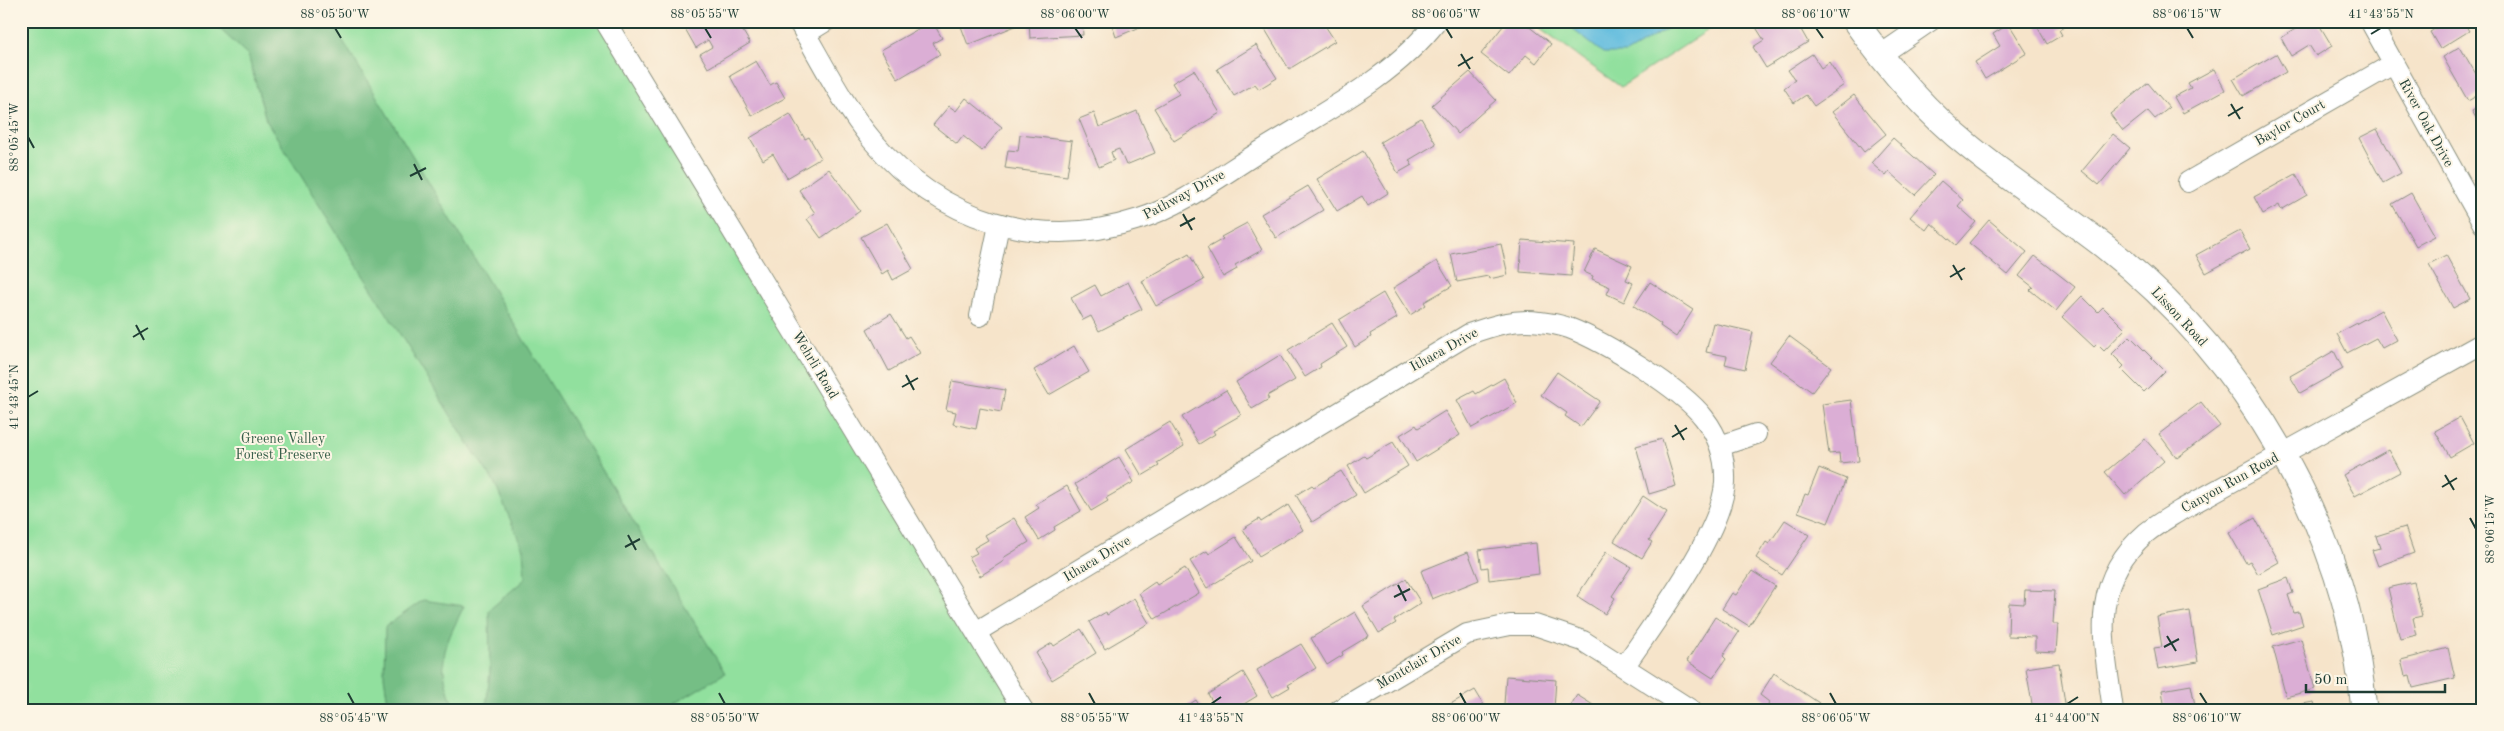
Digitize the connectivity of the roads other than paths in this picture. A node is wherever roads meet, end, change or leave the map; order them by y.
1 (605, 21) edge
2 (826, 21) edge
3 (1437, 21) edge
4 (1855, 21) edge
5 (1930, 21) edge
6 (2370, 21) edge
7 (801, 28) edge
8 (1879, 56) junction
9 (2393, 64) junction
10 (2188, 182) dead end
11 (2483, 224) edge
12 (999, 225) junction
13 (980, 316) dead end
14 (2483, 343) edge
15 (1756, 434) dead end
16 (1720, 446) junction
17 (2282, 455) junction
18 (976, 632) junction
19 (1624, 667) junction
20 (1024, 710) edge
21 (1338, 710) edge
22 (1691, 710) edge
23 (2113, 710) edge
24 (2364, 710) edge

1 - 18 street, Wehrli Road
2 - 7 street
3 - 12 street, Pathway Drive
4 - 8 street, Lisson Road
5 - 8 street
6 - 9 street, River Oak Drive
7 - 12 street, Pathway Drive
8 - 17 street, Lisson Road
9 - 10 street, Baylor Court
9 - 11 street, River Oak Drive
12 - 13 street
14 - 17 street, Canyon Run Road
15 - 16 street
16 - 18 street, Ithaca Drive
16 - 19 street, Ithaca Drive
17 - 23 street, Canyon Run Road
17 - 24 street, Lisson Road
18 - 20 street, Wehrli Road
19 - 21 street, Montclair Drive
19 - 22 street, Montclair Drive

